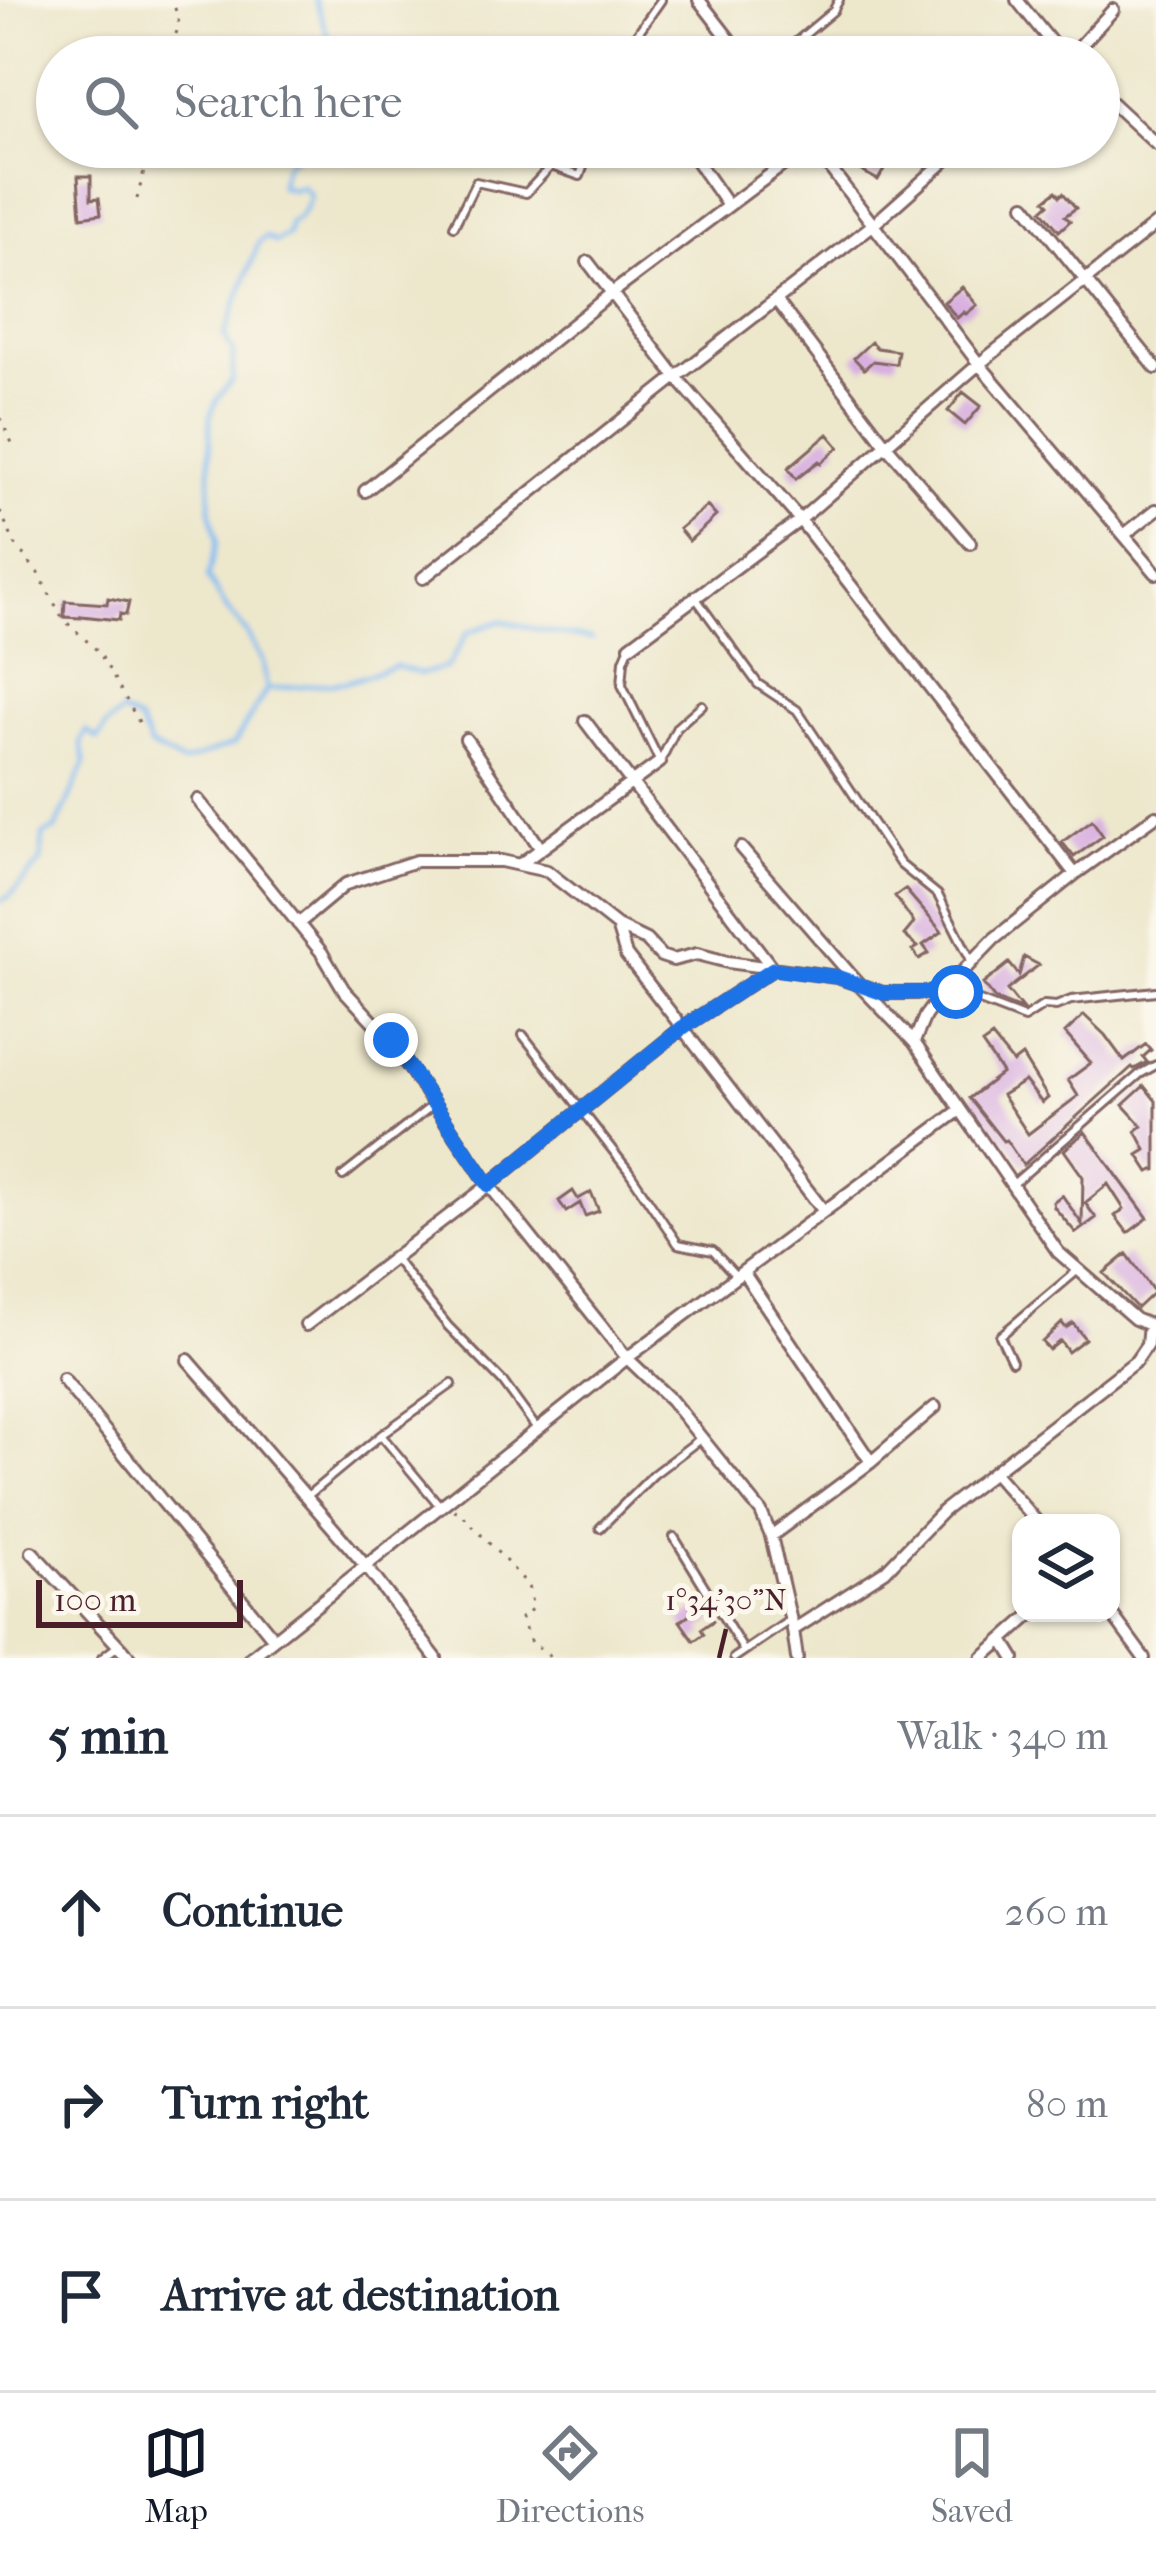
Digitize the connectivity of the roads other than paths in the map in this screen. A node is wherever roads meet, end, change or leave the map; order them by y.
1 (661, 0) edge
2 (699, 0) edge
3 (839, 0) edge
4 (1017, 0) edge
5 (1113, 10) dead end
6 (636, 36) edge
7 (727, 36) edge
8 (803, 36) edge
9 (1049, 36) edge
10 (1088, 36) edge
11 (1120, 111) edge
12 (1156, 144) edge
13 (549, 168) edge
14 (557, 168) edge
15 (583, 168) edge
16 (702, 168) edge
17 (781, 168) edge
18 (827, 168) edge
19 (938, 168) edge
20 (1024, 205) dead end
21 (728, 206) junction
22 (874, 224) junction
23 (1156, 224) edge
24 (454, 226) dead end
25 (588, 262) dead end
26 (1085, 280) junction
27 (612, 293) junction
28 (776, 299) junction
29 (979, 364) junction
30 (1156, 368) edge
31 (676, 377) junction
32 (886, 445) junction
33 (364, 490) dead end
34 (1156, 510) edge
35 (800, 520) junction
36 (1124, 535) junction
37 (970, 543) dead end
38 (1156, 573) edge
39 (423, 578) dead end
40 (695, 597) junction
41 (630, 646) joint
42 (702, 705) dead end
43 (585, 721) dead end
44 (466, 739) dead end
45 (660, 762) junction
46 (632, 783) junction
47 (198, 800) dead end
48 (1156, 816) edge
49 (741, 848) dead end
50 (541, 849) junction
51 (519, 865) junction
52 (1075, 874) junction
53 (298, 924) junction
54 (617, 926) junction
55 (972, 962) junction
56 (773, 969) junction
57 (863, 988) junction
58 (1156, 991) edge
59 (942, 993) junction
60 (682, 1028) junction
61 (523, 1035) dead end
62 (914, 1042) junction
63 (1156, 1065) edge
64 (434, 1104) junction
65 (581, 1109) junction
66 (960, 1110) junction
67 (343, 1176) dead end
68 (489, 1185) junction
69 (1012, 1185) junction
70 (823, 1210) junction
71 (394, 1258) junction
72 (1078, 1270) junction
73 (740, 1274) junction
74 (1152, 1323) edge
75 (306, 1324) dead end
76 (627, 1358) junction
77 (188, 1360) dead end
78 (1012, 1361) dead end
79 (63, 1379) dead end
80 (452, 1384) dead end
81 (935, 1407) dead end
82 (538, 1430) junction
83 (381, 1435) junction
84 (700, 1439) junction
85 (871, 1462) junction
86 (993, 1472) junction
87 (306, 1497) junction
88 (443, 1506) junction
89 (1030, 1514) edge
90 (600, 1528) dead end
91 (770, 1536) junction
92 (674, 1537) dead end
93 (32, 1552) dead end
94 (365, 1565) junction
95 (1023, 1622) edge
96 (1118, 1622) edge
97 (791, 1625) junction
98 (274, 1639) junction
99 (1003, 1640) junction
100 (118, 1645) junction
101 (744, 1651) junction
102 (102, 1658) edge
103 (130, 1658) edge
104 (250, 1658) edge
105 (436, 1658) edge
106 (734, 1658) edge
107 (797, 1658) edge
108 (982, 1658) edge
109 (1014, 1658) edge
110 (1144, 1658) edge

1 - 6 lane
2 - 7 street
3 - 8 lane
4 - 9 street
5 - 10 street
11 - 12 street
13 - 24 lane
14 - 15 lane
16 - 21 street
17 - 21 street
18 - 22 street
19 - 22 street
20 - 26 street
21 - 27 street
22 - 28 street
22 - 29 street
23 - 26 street
25 - 27 street
26 - 29 street
26 - 30 street
27 - 31 street
27 - 33 street
28 - 31 street
28 - 32 street
29 - 32 street
29 - 36 street
31 - 35 street
31 - 39 street
32 - 35 street
32 - 37 street
34 - 36 street
35 - 40 street
35 - 52 street
36 - 38 street
40 - 41 street
40 - 55 lane
41 - 45 lane
42 - 45 lane
43 - 46 street
44 - 50 street
45 - 46 street
46 - 50 street
46 - 56 street
47 - 53 street
48 - 52 street
49 - 57 street
50 - 51 street
51 - 53 street
51 - 54 street
52 - 55 street
53 - 64 street
54 - 56 street
54 - 60 street
55 - 59 street
56 - 57 street
56 - 60 street
57 - 59 street
57 - 62 street
58 - 59 lane
59 - 62 street
60 - 65 street
60 - 70 street
61 - 65 lane
62 - 66 street
63 - 69 lane
64 - 67 lane
64 - 68 street
65 - 68 street
65 - 73 lane
66 - 69 street
66 - 70 street
68 - 71 street
68 - 76 street
69 - 72 street
70 - 73 street
71 - 75 street
71 - 82 lane
72 - 74 street
72 - 78 lane
73 - 76 street
73 - 85 street
74 - 86 street
76 - 82 street
76 - 84 street
77 - 87 street
79 - 98 street
80 - 83 lane
81 - 85 street
82 - 88 street
83 - 87 lane
83 - 88 lane
84 - 90 lane
84 - 91 street
85 - 91 street
86 - 89 street
86 - 97 street
87 - 94 street
88 - 94 street
91 - 97 street
92 - 101 lane
93 - 100 street
94 - 98 street
94 - 105 street
95 - 99 street
96 - 110 street
97 - 101 lane
97 - 107 street
98 - 104 street
99 - 108 street
99 - 109 street
100 - 102 lane
100 - 103 street
101 - 106 lane

